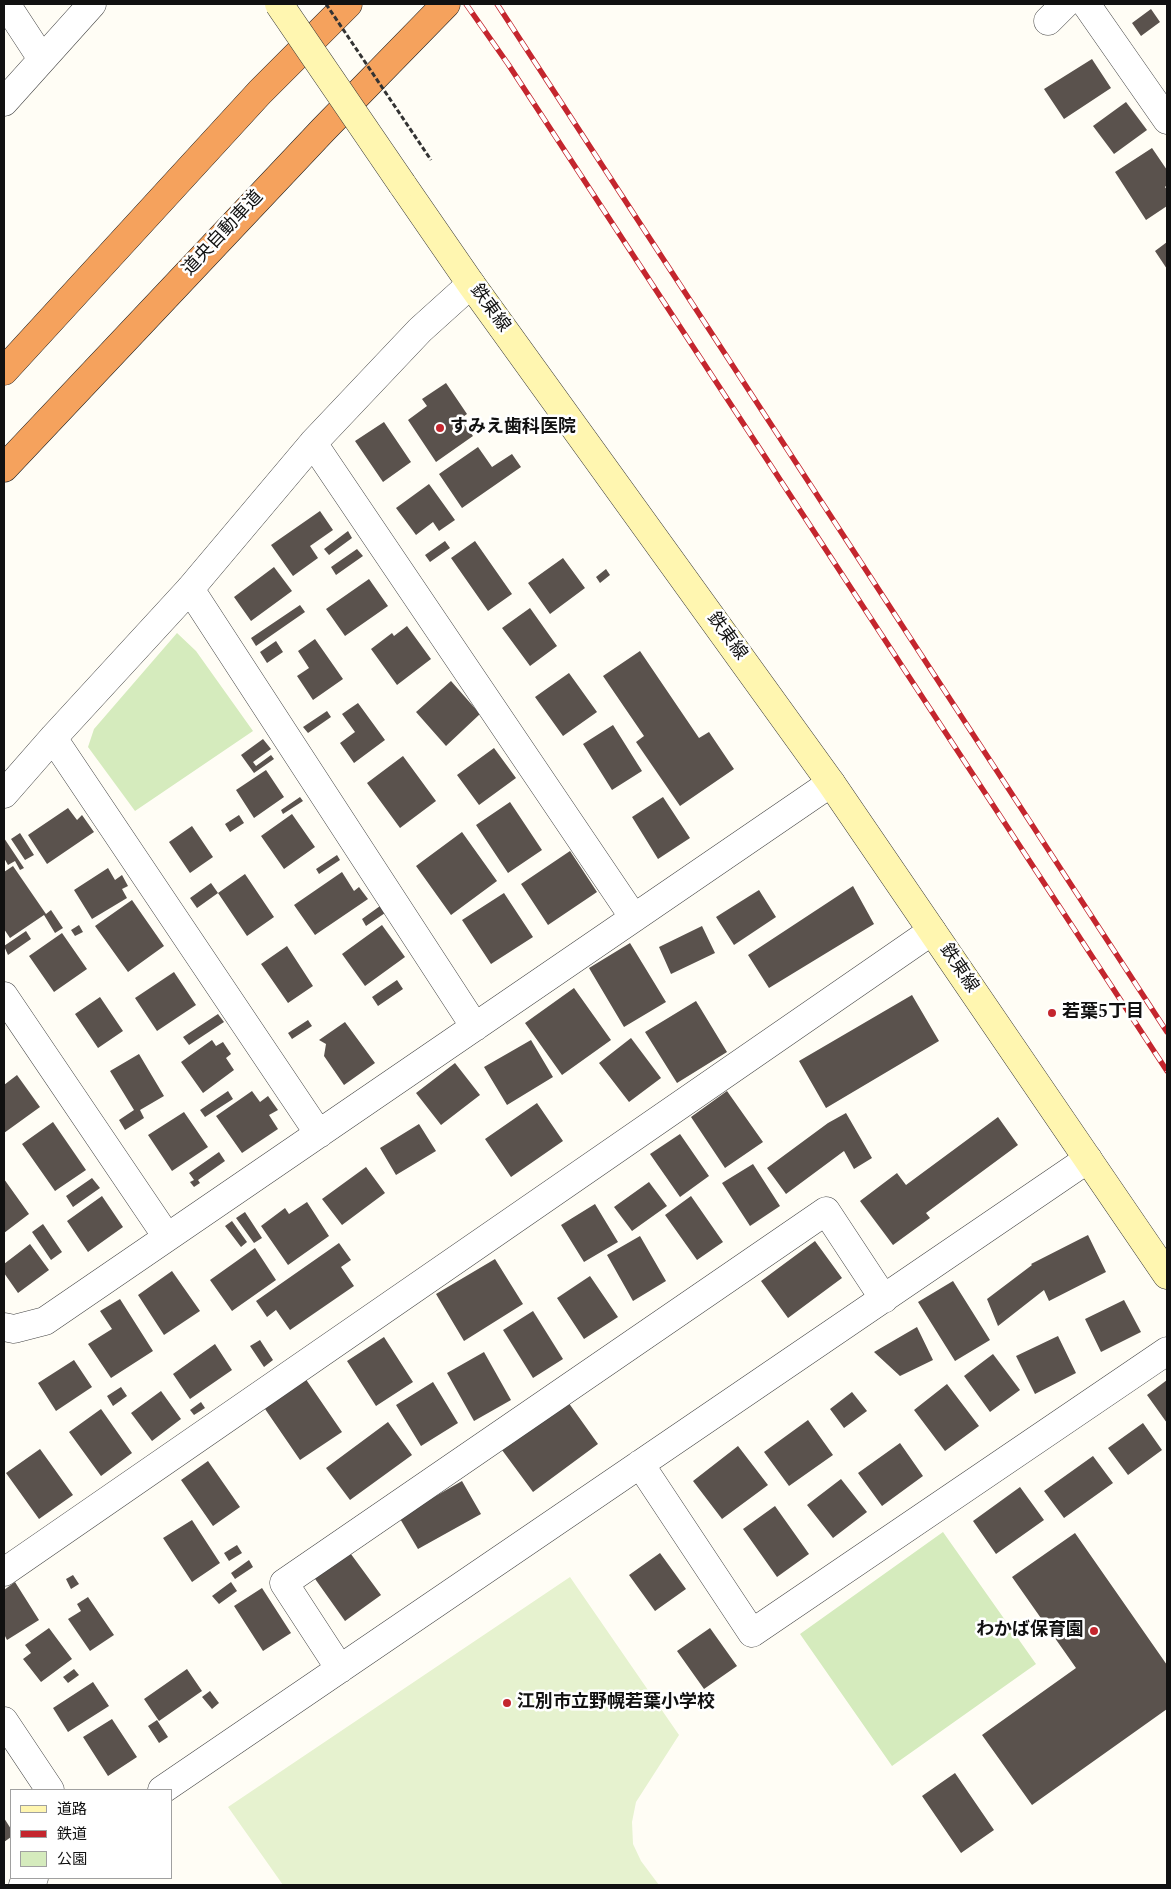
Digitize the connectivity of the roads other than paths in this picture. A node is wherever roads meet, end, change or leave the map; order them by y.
1 (6, 4) edge
2 (92, 4) edge
3 (279, 4) edge
4 (348, 4) edge
5 (446, 4) edge
6 (1086, 4) edge
7 (42, 58) junction
8 (4, 102) edge
9 (1167, 120) edge
10 (471, 284) junction
11 (4, 370) edge
12 (313, 442) junction
13 (4, 468) edge
14 (190, 589) junction
15 (53, 738) junction
16 (831, 783) junction
17 (4, 794) edge
18 (634, 918) junction
19 (932, 931) junction
20 (4, 996) edge
21 (475, 1027) junction
22 (319, 1134) junction
23 (1088, 1159) junction
24 (167, 1237) junction
25 (1167, 1275) edge
26 (884, 1299) junction
27 (4, 1327) edge
28 (1167, 1351) edge
29 (640, 1464) junction
30 (4, 1572) edge
31 (340, 1669) junction
32 (4, 1721) edge
33 (49, 1789) edge
34 (163, 1789) edge

1 - 7 street
2 - 7 street
3 - 10 street, 鉄東線, bridge
4 - 11 highway
5 - 13 highway, 道央自動車道
6 - 9 street
7 - 8 street
10 - 12 street
10 - 16 street, 鉄東線
12 - 14 street
12 - 18 street
14 - 15 street
14 - 21 street
15 - 17 street
15 - 22 street
16 - 18 street
16 - 19 street, 鉄東線
18 - 21 street
19 - 23 street, 鉄東線
19 - 30 street
20 - 24 street
21 - 22 street
22 - 24 street
23 - 25 street, 鉄東線
23 - 26 street
24 - 27 street
26 - 29 street
26 - 31 street
28 - 29 street
29 - 31 street
31 - 34 street
32 - 33 street

